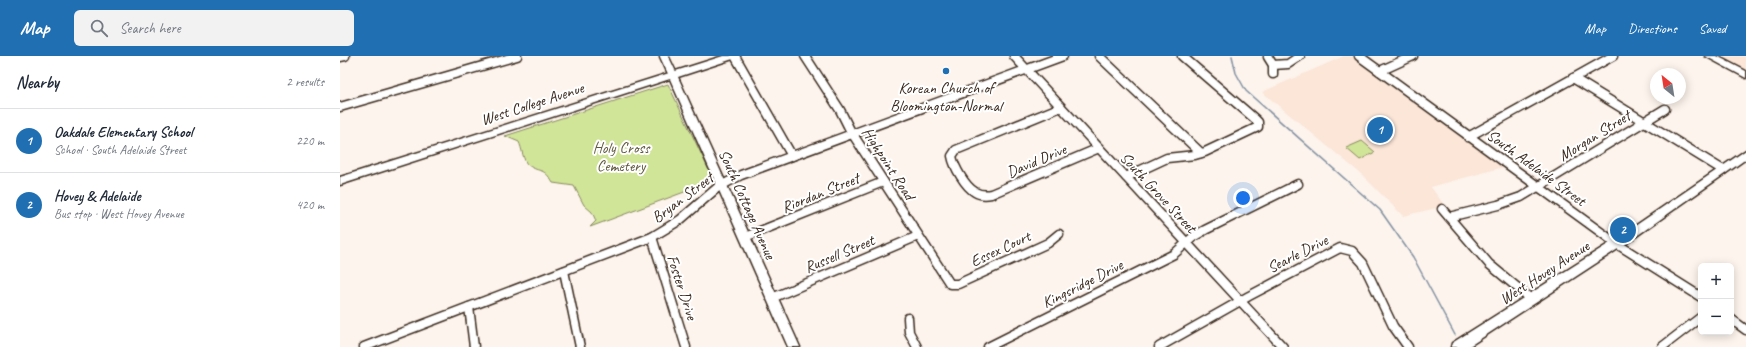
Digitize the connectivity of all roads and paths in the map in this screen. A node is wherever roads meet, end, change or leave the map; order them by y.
1 (345, 56) edge
2 (517, 56) edge
3 (664, 56) edge
4 (734, 56) edge
5 (805, 56) edge
6 (1014, 56) edge
7 (1063, 56) edge
8 (1099, 56) edge
9 (1182, 56) edge
10 (1297, 56) edge
11 (1359, 56) edge
12 (1413, 56) edge
13 (1613, 56) edge
14 (1710, 56) edge
15 (340, 57) edge
16 (1268, 57) dead end
17 (1273, 65) junction
18 (1027, 70) junction
19 (1380, 72) junction
20 (1273, 74) dead end
21 (672, 75) junction
22 (1746, 75) edge
23 (1573, 78) junction
24 (340, 107) edge
25 (1061, 107) junction
26 (1665, 109) dead end
27 (1643, 122) junction
28 (852, 134) junction
29 (1468, 137) junction
30 (1100, 148) junction
31 (1201, 153) junction
32 (1746, 154) edge
33 (792, 156) junction
34 (1723, 170) junction
35 (1126, 177) junction
36 (340, 181) edge
37 (883, 182) junction
38 (1298, 184) dead end
39 (722, 185) junction
40 (1538, 187) junction
41 (1442, 209) dead end
42 (1449, 217) junction
43 (1059, 234) dead end
44 (918, 236) junction
45 (652, 237) junction
46 (745, 237) junction
47 (1187, 243) junction
48 (1617, 244) junction
49 (564, 271) junction
50 (951, 284) joint
51 (1698, 295) edge
52 (772, 298) junction
53 (1531, 299) junction
54 (1241, 301) junction
55 (469, 307) junction
56 (908, 318) dead end
57 (1698, 319) edge
58 (1734, 321) edge
59 (1746, 330) edge
60 (367, 347) edge
61 (474, 347) edge
62 (580, 347) edge
63 (686, 347) edge
64 (794, 347) edge
65 (917, 347) edge
66 (988, 347) edge
67 (1161, 347) edge
68 (1283, 347) edge
69 (1408, 347) edge
70 (1457, 347) edge
71 (1662, 347) edge

1 - 15 street
2 - 24 street
3 - 21 street
4 - 21 main road, West College Avenue
4 - 33 street
5 - 28 street, Highpoint Road
6 - 18 street, South Grove Street
7 - 18 street, Bryan Street
8 - 31 street
9 - 31 street
10 - 17 street
11 - 19 street, South Adelaide Street
12 - 19 street
13 - 23 street
14 - 22 main road
16 - 17 street
17 - 20 street
18 - 25 street, South Grove Street
18 - 28 street, Bryan Street
19 - 29 street, South Adelaide Street
21 - 36 main road, West College Avenue
21 - 39 main road, South Cottage Avenue
23 - 27 street
23 - 29 street
25 - 30 street, South Grove Street
25 - 30 street, David Drive
26 - 27 street, Morgan Street
27 - 34 street
27 - 40 street, Morgan Street
28 - 33 street, Bryan Street
28 - 37 street, Highpoint Road
29 - 40 street, South Adelaide Street
30 - 35 street, South Grove Street
31 - 35 street
32 - 34 main road, West Hovey Avenue
33 - 39 street, Bryan Street
34 - 48 main road, West Hovey Avenue
35 - 47 street, South Grove Street
37 - 44 street, Highpoint Road
37 - 46 street, Riordan Street
38 - 47 street, Kingsridge Drive
39 - 45 street, Bryan Street
39 - 46 main road, South Cottage Avenue
40 - 42 street, Morgan Street
40 - 48 street, South Adelaide Street
41 - 42 street
42 - 53 street
43 - 50 street, Essex Court
44 - 50 street, Highpoint Road
44 - 52 street, Russell Street
45 - 49 street, Bryan Street
45 - 63 street, Foster Drive
46 - 52 main road, South Cottage Avenue
47 - 54 street, South Grove Street
47 - 66 street, Kingsridge Drive
48 - 51 street, South Adelaide Street
48 - 53 main road, West Hovey Avenue
49 - 55 street, Bryan Street
49 - 62 street
52 - 64 main road, South Cottage Avenue
53 - 70 main road, West Hovey Avenue
54 - 67 street, Searle Drive
54 - 68 street, South Grove Street
54 - 69 street, Searle Drive
55 - 60 street, Bryan Street
55 - 61 street
56 - 65 street
57 - 71 street
58 - 59 street

